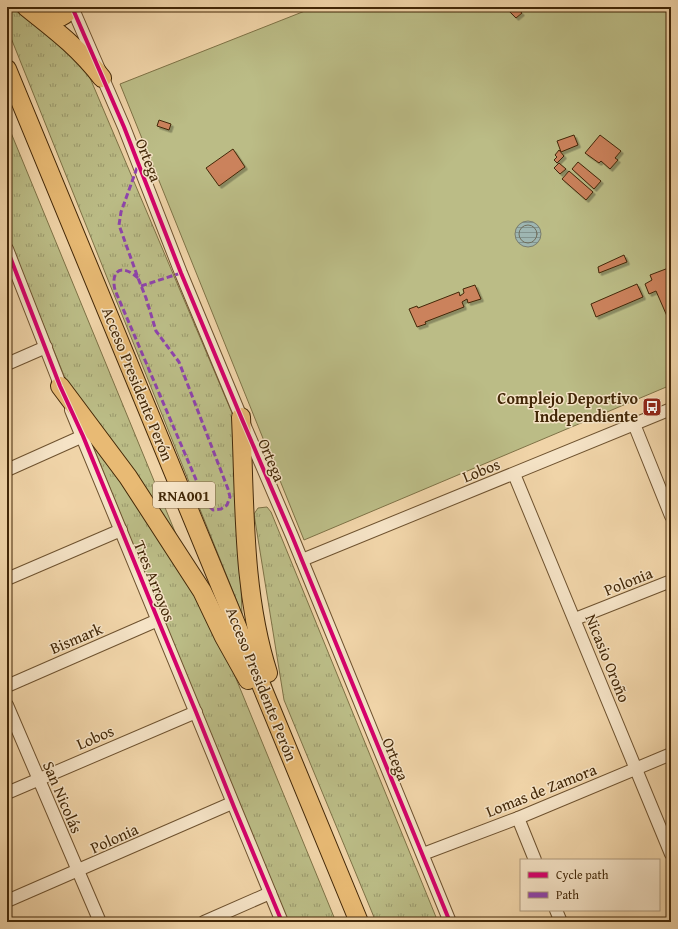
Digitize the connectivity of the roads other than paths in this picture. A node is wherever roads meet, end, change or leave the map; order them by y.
1 (71, 7) edge
2 (32, 11) edge
3 (7, 69) edge
4 (102, 78) junction
5 (7, 96) edge
6 (8, 255) edge
7 (46, 347) junction
8 (7, 364) edge
9 (60, 386) junction
10 (671, 409) edge
11 (241, 417) junction
12 (634, 424) junction
13 (83, 436) junction
14 (7, 470) edge
15 (514, 474) junction
16 (671, 516) edge
17 (121, 530) junction
18 (302, 560) junction
19 (7, 579) edge
20 (671, 581) edge
21 (575, 619) junction
22 (158, 620) junction
23 (248, 680) junction
24 (7, 686) edge
25 (7, 706) edge
26 (196, 712) junction
27 (671, 754) edge
28 (636, 769) junction
29 (300, 775) junction
30 (38, 779) junction
31 (7, 793) edge
32 (232, 804) junction
33 (518, 818) junction
34 (423, 854) junction
35 (671, 854) edge
36 (535, 859) edge
37 (78, 871) junction
38 (270, 893) junction
39 (7, 901) edge
40 (556, 911) edge
41 (100, 922) edge
42 (204, 922) edge
43 (282, 922) edge
44 (346, 922) edge
45 (359, 922) edge
46 (450, 922) edge
47 (560, 922) edge

1 - 2 highway
1 - 4 street, Ortega
2 - 4 highway
3 - 29 highway, Acceso Presidente Perón / RNA001
4 - 11 street, Ortega
5 - 23 highway, Acceso Presidente Perón / RNA001
6 - 7 street, Tres Arroyos
7 - 8 street
7 - 9 street, Tres Arroyos
9 - 13 street, Tres Arroyos
9 - 23 highway
10 - 12 street, Lobos
11 - 18 street, Ortega
11 - 29 highway
12 - 15 street, Lobos
12 - 16 street
13 - 14 street
13 - 17 street, Tres Arroyos
15 - 18 street, Lobos
15 - 21 street, Nicasio Oroño
17 - 19 street
17 - 22 street, Tres Arroyos
18 - 34 street, Ortega
20 - 21 street, Polonia
21 - 28 street, Nicasio Oroño
22 - 24 street, Bismark
22 - 26 street, Tres Arroyos
23 - 44 highway, Acceso Presidente Perón / RNA001
25 - 30 street, San Nicolás
26 - 30 street, Lobos
26 - 32 street, Tres Arroyos
27 - 28 street, Lomas de Zamora
28 - 33 street, Lomas de Zamora
28 - 35 street, Nicasio Oroño
29 - 45 highway, Acceso Presidente Perón / RNA001
30 - 31 street, Lobos
30 - 37 street, San Nicolás
32 - 37 street, Polonia
32 - 38 street, Tres Arroyos
33 - 34 street, Lomas de Zamora
33 - 36 street
34 - 46 street, Ortega
37 - 39 street, Polonia
37 - 41 street, San Nicolás
38 - 42 street
38 - 43 street, Tres Arroyos
40 - 47 street

